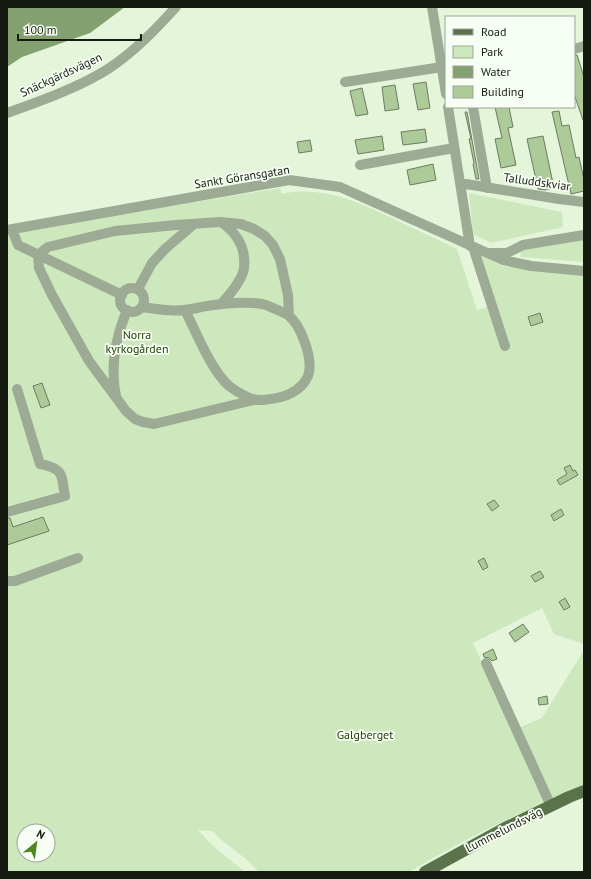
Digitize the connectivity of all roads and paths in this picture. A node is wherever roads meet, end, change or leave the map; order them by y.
1 (176, 7) edge
2 (432, 7) edge
3 (442, 67) junction
4 (345, 82) dead end
5 (445, 87) edge
6 (448, 108) edge
7 (474, 108) edge
8 (7, 113) edge
9 (454, 148) junction
10 (360, 165) dead end
11 (460, 184) junction
12 (486, 188) junction
13 (584, 202) edge
14 (220, 222) junction
15 (194, 224) junction
16 (9, 229) edge
17 (584, 234) edge
18 (471, 247) junction
19 (486, 254) junction
20 (38, 255) junction
21 (584, 271) edge
22 (138, 290) junction
23 (122, 295) junction
24 (221, 304) junction
25 (142, 307) junction
26 (127, 310) junction
27 (185, 310) junction
28 (289, 316) junction
29 (505, 346) dead end
30 (16, 389) dead end
31 (117, 400) junction
32 (254, 400) junction
33 (7, 512) edge
34 (78, 558) dead end
35 (7, 581) edge
36 (486, 663) dead end
37 (584, 791) edge
38 (551, 806) junction
39 (425, 872) edge

1 - 8 street, Snäckgärdsvägen
2 - 3 street
3 - 4 street
3 - 5 street
6 - 9 street
7 - 12 street, Talluddskviar
9 - 10 street
9 - 11 street
11 - 12 street, Talluddskviar
11 - 18 street
12 - 13 street, Talluddskviar
14 - 15 street
14 - 24 street
14 - 28 street
15 - 20 street
15 - 22 street
16 - 18 street, Sankt Göransgatan
16 - 20 street
17 - 19 street
18 - 19 street, Sankt Göransgatan
18 - 29 street
19 - 21 street, Sankt Göransgatan
20 - 23 street
20 - 31 street
22 - 23 street
22 - 25 street
23 - 26 street
24 - 27 street
24 - 28 street
25 - 26 street
25 - 27 street
26 - 31 street
27 - 32 street
28 - 32 street
30 - 33 street
31 - 32 street
34 - 35 street
36 - 38 street
37 - 38 main road, Lummelundsväg
38 - 39 main road, Lummelundsväg

